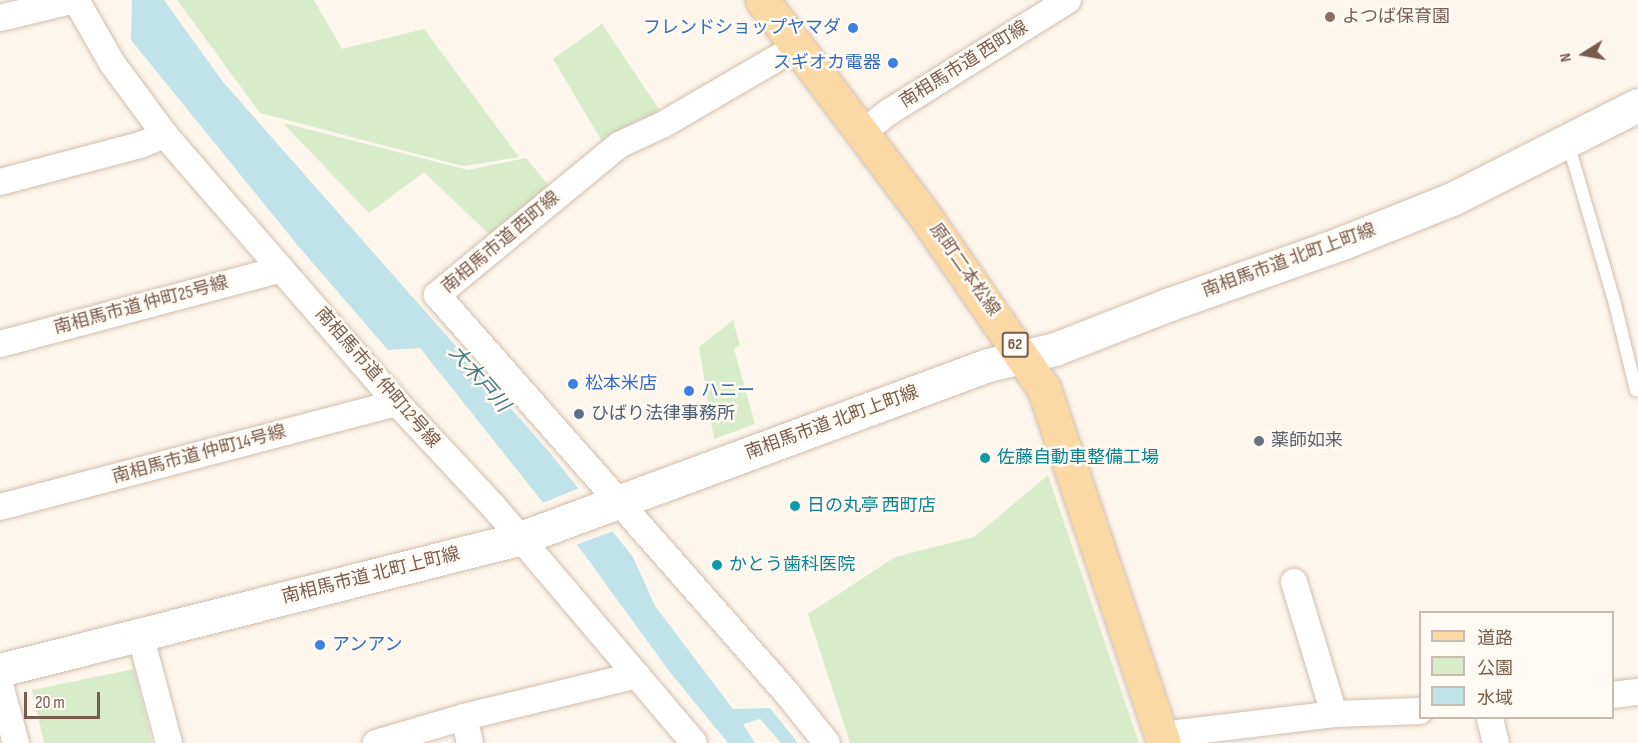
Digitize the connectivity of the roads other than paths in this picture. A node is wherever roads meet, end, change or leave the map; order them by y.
1 (76, 0) edge
2 (762, 0) edge
3 (1068, 0) edge
4 (0, 18) edge
5 (798, 46) junction
6 (1638, 105) edge
7 (862, 133) junction
8 (165, 135) junction
9 (1567, 141) junction
10 (0, 182) edge
11 (281, 269) junction
12 (0, 344) edge
13 (1023, 357) junction
14 (1635, 390) dead end
15 (397, 403) junction
16 (615, 504) junction
17 (0, 507) edge
18 (524, 536) junction
19 (1294, 582) dead end
20 (140, 634) junction
21 (0, 670) edge
22 (637, 675) junction
23 (0, 685) edge
24 (1419, 711) edge
25 (1334, 714) junction
26 (464, 717) junction
27 (1490, 719) edge
28 (1171, 738) edge
29 (16, 743) edge
30 (169, 743) edge
31 (376, 743) edge
32 (470, 743) edge
33 (694, 743) edge
34 (827, 743) edge
35 (1496, 743) edge

1 - 4 street, 南相馬市道 仲町12号線
1 - 8 street, 南相馬市道 仲町12号線
2 - 5 main road, 原町二本松線 / 62
3 - 7 street, 南相馬市道 西町線
5 - 7 main road, 原町二本松線 / 62
5 - 16 street, 南相馬市道 西町線
6 - 9 street, 南相馬市道 北町上町線
7 - 13 main road, 原町二本松線 / 62
8 - 10 street
8 - 11 street, 南相馬市道 仲町12号線
9 - 13 street, 南相馬市道 北町上町線
9 - 14 lane
11 - 12 street, 南相馬市道 仲町25号線
11 - 15 street, 南相馬市道 仲町12号線
13 - 16 street, 南相馬市道 北町上町線
13 - 28 main road, 原町二本松線 / 62
15 - 17 street, 南相馬市道 仲町14号線
15 - 18 street, 南相馬市道 仲町12号線
16 - 18 street, 南相馬市道 北町上町線
16 - 34 street
18 - 20 street, 南相馬市道 北町上町線
18 - 22 street, 南相馬市道 仲町12号線
19 - 25 street
20 - 21 street, 南相馬市道 北町上町線
20 - 30 street
22 - 26 street
22 - 33 street, 南相馬市道 仲町12号線
23 - 29 street
24 - 25 street
25 - 28 street
26 - 31 street
26 - 32 street
27 - 35 street

